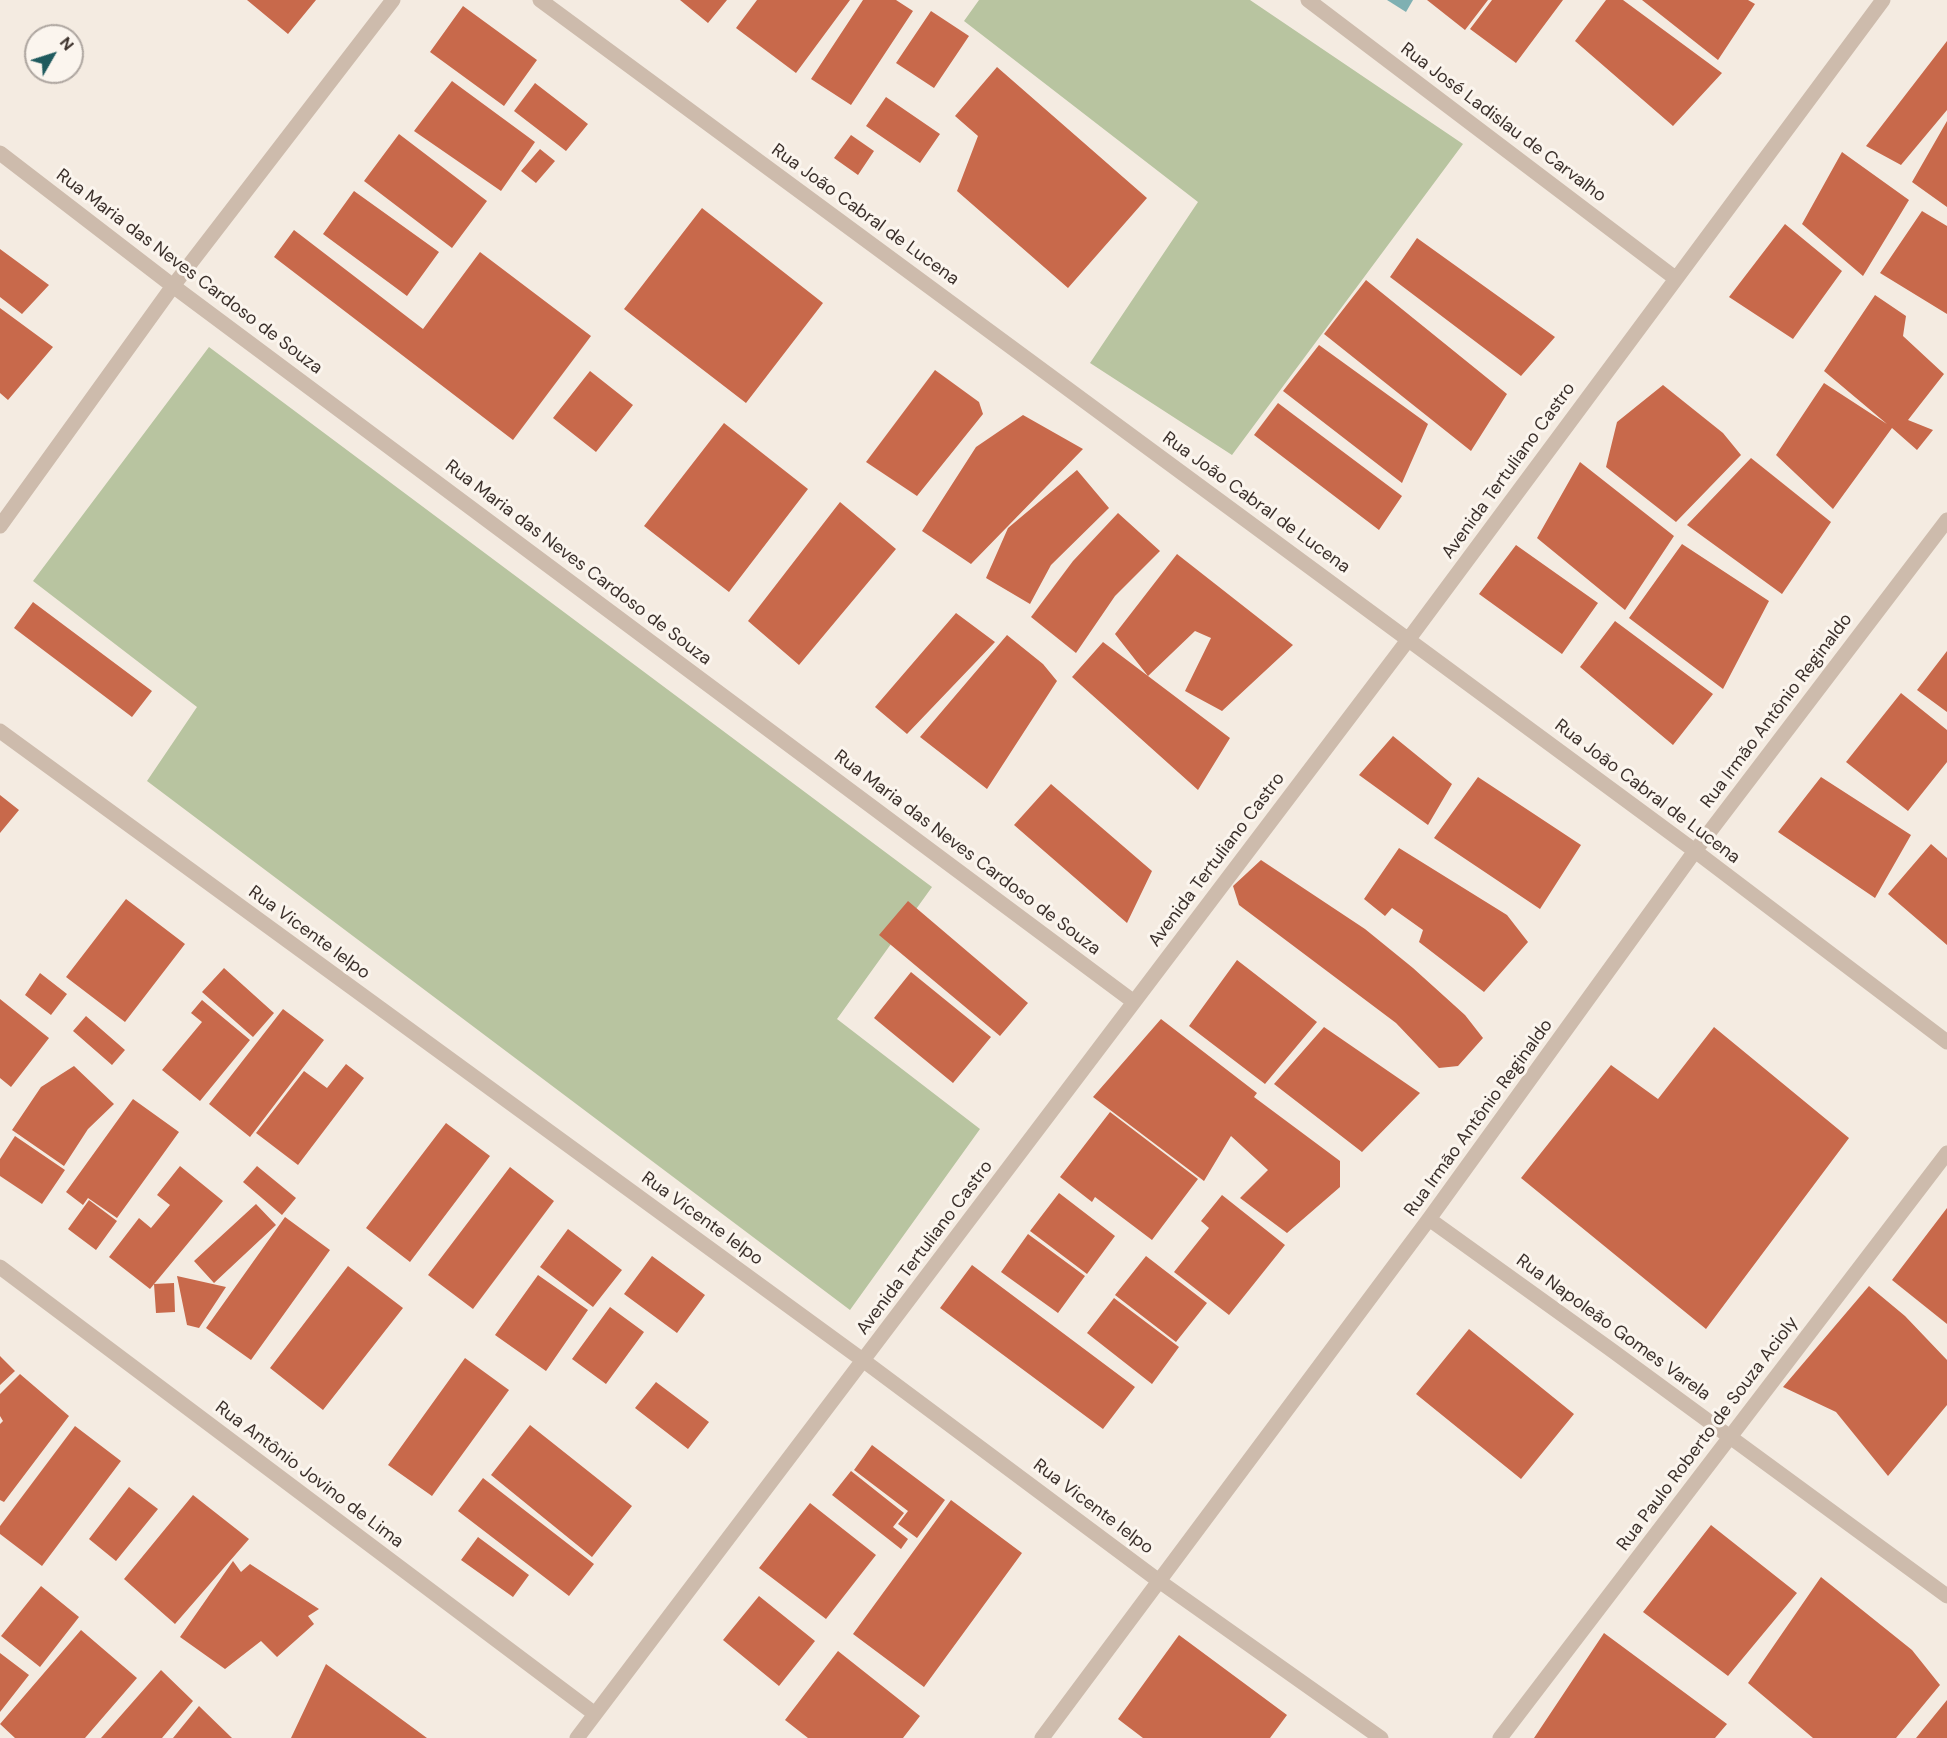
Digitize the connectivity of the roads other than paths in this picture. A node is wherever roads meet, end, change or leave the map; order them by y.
1 (393, 0) edge
2 (540, 0) edge
3 (1308, 0) edge
4 (1883, 0) edge
5 (0, 153) edge
6 (1675, 278) junction
7 (173, 286) junction
8 (1947, 520) edge
9 (0, 526) edge
10 (1408, 640) junction
11 (0, 731) edge
12 (1695, 851) junction
13 (1134, 1002) junction
14 (1947, 1042) edge
15 (1947, 1153) edge
16 (1430, 1219) junction
17 (0, 1267) edge
18 (864, 1361) junction
19 (1731, 1438) junction
20 (1160, 1581) junction
21 (1947, 1596) edge
22 (595, 1714) junction
23 (577, 1738) edge
24 (1042, 1738) edge
25 (1381, 1738) edge
26 (1500, 1738) edge

1 - 7 street
2 - 10 street, Rua João Cabral de Lucena
3 - 6 street, Rua José Ladislau de Carvalho
4 - 6 street, Avenida Tertuliano Castro
5 - 7 street, Rua Maria das Neves Cardoso de Souza
6 - 10 street, Avenida Tertuliano Castro
7 - 9 street
7 - 13 street, Rua Maria das Neves Cardoso de Souza
8 - 12 street, Rua Irmão Antônio Reginaldo
10 - 12 street, Rua João Cabral de Lucena
10 - 13 street, Avenida Tertuliano Castro
11 - 18 street, Rua Vicente Ielpo
12 - 14 street, Rua João Cabral de Lucena
12 - 16 street, Rua Irmão Antônio Reginaldo
13 - 18 street, Avenida Tertuliano Castro
15 - 19 street, Rua Paulo Roberto de Souza Acioly
16 - 19 street, Rua Napoleão Gomes Varela
16 - 20 street, Rua Irmão Antônio Reginaldo
17 - 22 street, Rua Antônio Jovino de Lima
18 - 20 street, Rua Vicente Ielpo
18 - 22 street, Avenida Tertuliano Castro
19 - 21 street, Rua Napoleão Gomes Varela
19 - 26 street, Rua Paulo Roberto de Souza Acioly
20 - 24 street, Rua Irmão Antônio Reginaldo
20 - 25 street, Rua Vicente Ielpo
22 - 23 street, Avenida Tertuliano Castro

